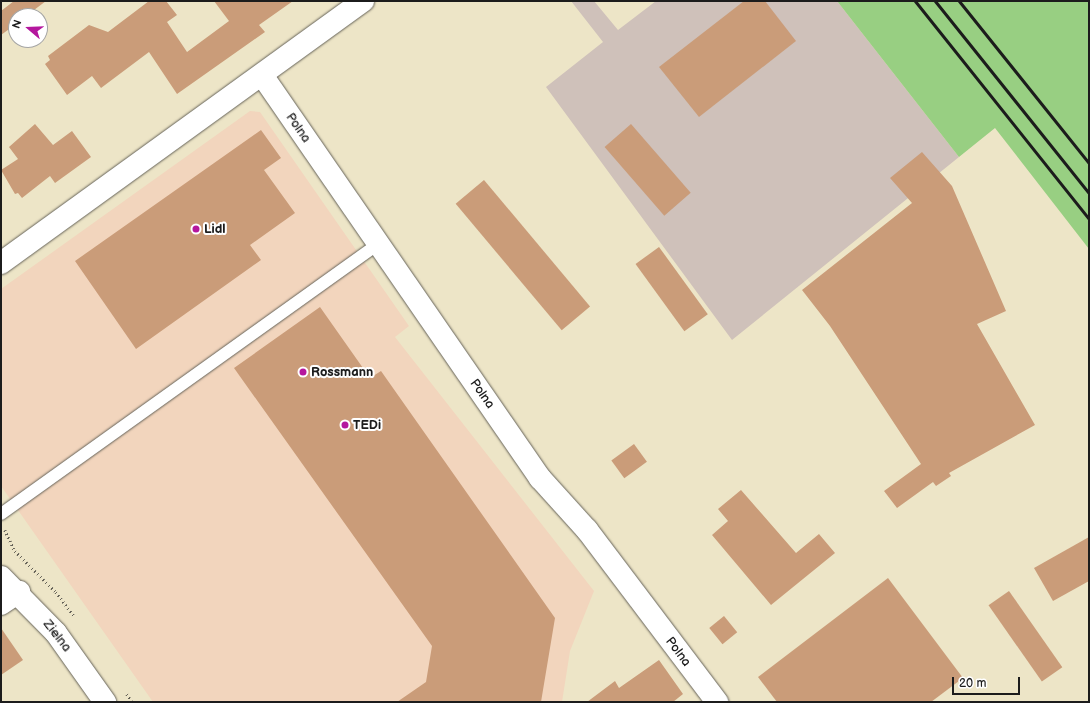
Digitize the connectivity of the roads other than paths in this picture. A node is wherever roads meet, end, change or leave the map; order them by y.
1 (363, 1) edge
2 (262, 76) junction
3 (378, 244) junction
4 (1, 263) edge
5 (1, 514) edge
6 (1, 576) edge
7 (10, 598) edge
8 (105, 702) edge
9 (717, 702) edge

1 - 2 street
2 - 3 street, Polna
2 - 4 street
3 - 5 lane
3 - 9 street, Polna
6 - 7 street, Zielna
7 - 8 street, Zielna

